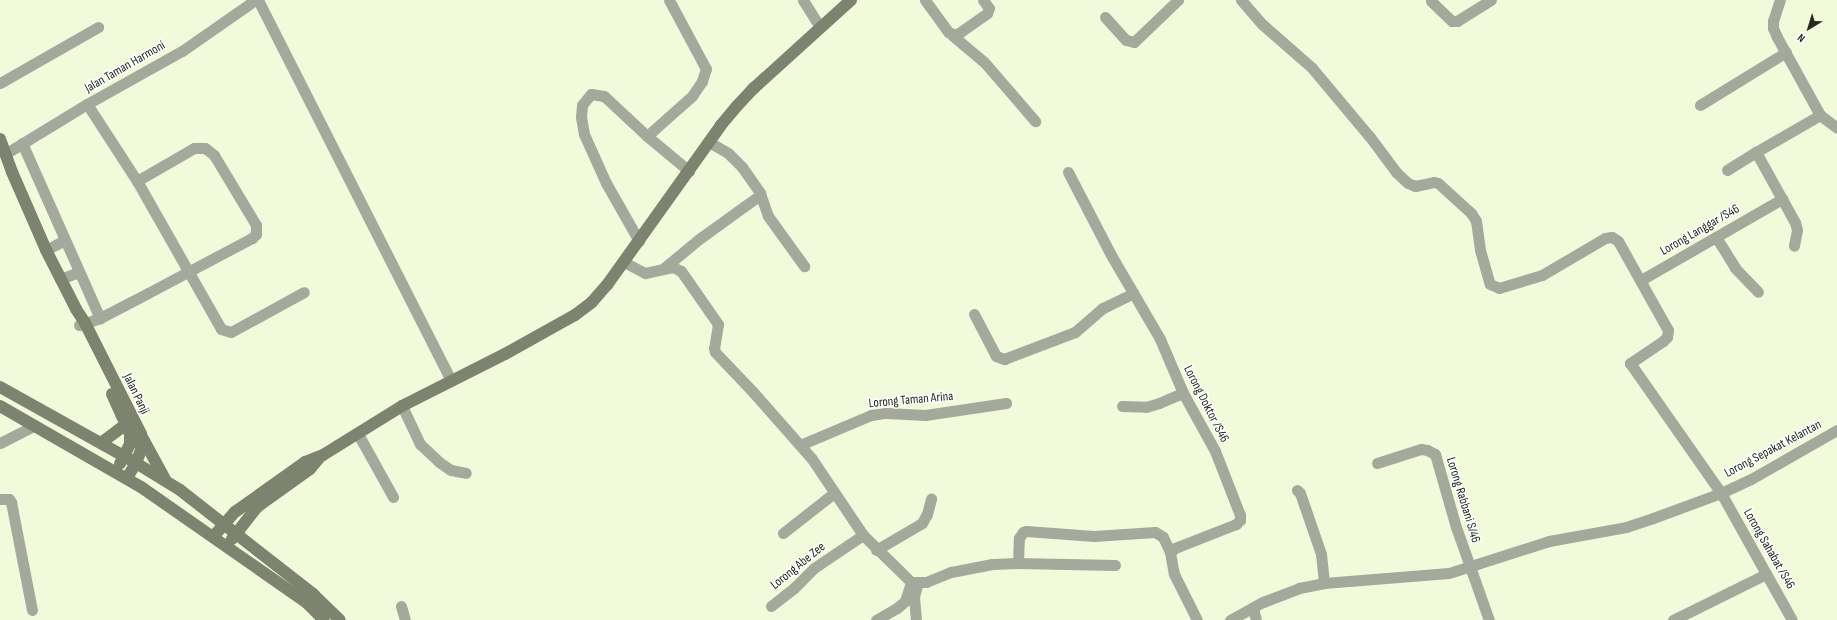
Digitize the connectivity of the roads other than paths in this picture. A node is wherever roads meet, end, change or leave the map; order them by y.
1 (255, 0) edge
2 (258, 0) edge
3 (669, 0) edge
4 (803, 0) edge
5 (851, 0) edge
6 (925, 0) edge
7 (983, 0) edge
8 (1178, 0) edge
9 (1241, 0) edge
10 (1491, 0) edge
11 (1780, 0) edge
12 (1431, 1) edge
13 (1105, 17) dead end
14 (98, 27) dead end
15 (820, 27) junction
16 (952, 35) junction
17 (1786, 52) junction
18 (0, 83) edge
19 (87, 104) junction
20 (1700, 106) dead end
21 (1820, 115) junction
22 (1035, 121) dead end
23 (1837, 128) edge
24 (647, 136) junction
25 (0, 139) edge
26 (709, 142) junction
27 (22, 143) junction
28 (1756, 152) junction
29 (5, 154) junction
30 (1727, 170) dead end
31 (689, 171) junction
32 (1068, 172) dead end
33 (137, 181) junction
34 (760, 195) junction
35 (1782, 199) junction
36 (1716, 238) junction
37 (65, 240) junction
38 (639, 241) junction
39 (1794, 246) dead end
40 (46, 250) junction
41 (624, 262) junction
42 (804, 266) dead end
43 (662, 270) junction
44 (187, 271) junction
45 (79, 272) junction
46 (60, 279) junction
47 (1641, 280) junction
48 (304, 292) dead end
49 (1758, 292) dead end
50 (1134, 293) junction
51 (974, 314) dead end
52 (100, 318) junction
53 (82, 324) junction
54 (451, 381) junction
55 (0, 387) edge
56 (1183, 393) junction
57 (1006, 403) dead end
58 (0, 406) edge
59 (402, 406) junction
60 (1122, 406) dead end
61 (126, 424) junction
62 (35, 425) junction
63 (1837, 430) edge
64 (141, 434) junction
65 (358, 434) junction
66 (0, 443) edge
67 (102, 443) junction
68 (800, 445) junction
69 (322, 455) junction
70 (124, 457) junction
71 (136, 463) junction
72 (1376, 463) dead end
73 (116, 471) junction
74 (466, 474) dead end
75 (127, 478) junction
76 (166, 482) junction
77 (1297, 490) dead end
78 (1721, 492) junction
79 (834, 493) junction
80 (393, 497) dead end
81 (0, 499) edge
82 (931, 499) dead end
83 (224, 524) junction
84 (783, 533) dead end
85 (236, 534) junction
86 (863, 535) junction
87 (213, 537) junction
88 (227, 546) junction
89 (876, 550) junction
90 (1170, 552) junction
91 (1018, 564) junction
92 (1115, 564) dead end
93 (1469, 566) junction
94 (1766, 574) junction
95 (914, 583) junction
96 (1324, 583) junction
97 (401, 606) dead end
98 (771, 606) dead end
99 (1253, 608) junction
100 (32, 610) dead end
101 (324, 620) edge
102 (340, 620) edge
103 (405, 620) edge
104 (876, 620) edge
105 (916, 620) edge
106 (1197, 620) edge
107 (1230, 620) edge
108 (1256, 620) edge
109 (1489, 620) edge
110 (1673, 620) edge
111 (1792, 620) edge

1 - 19 street, Jalan Taman Harmoni
2 - 54 street
3 - 24 street
4 - 15 street
5 - 15 main road
6 - 16 street
7 - 16 street
8 - 13 street
9 - 47 street
10 - 12 street
11 - 17 street
14 - 18 street
15 - 26 main road
16 - 22 street
17 - 20 street
17 - 21 street
19 - 27 street, Jalan Taman Harmoni
19 - 33 street
21 - 23 street
21 - 28 street
24 - 31 street
24 - 38 street
25 - 29 main road
26 - 31 main road
26 - 34 street
27 - 29 street, Jalan Taman Harmoni
27 - 37 street
28 - 30 street
28 - 35 street
29 - 40 main road
31 - 38 main road
32 - 50 street, Lorong Doktor /S46
33 - 44 street
33 - 44 street
34 - 42 street
34 - 43 street
35 - 36 street, Lorong Langgar /S46
35 - 39 street
36 - 47 street, Lorong Langgar /S46
36 - 49 street
37 - 40 street
37 - 45 street
38 - 41 main road
40 - 46 main road
41 - 43 street
41 - 54 main road
43 - 68 street
44 - 48 street
44 - 52 street
45 - 46 street
45 - 52 street
46 - 53 main road
47 - 78 street
50 - 51 street
50 - 56 street, Lorong Doktor /S46
52 - 53 street
53 - 61 main road
53 - 64 main road, Jalan Panji
54 - 59 main road
55 - 67 main road
56 - 60 street
56 - 90 street, Lorong Doktor /S46
57 - 68 street, Lorong Taman Arina
58 - 62 main road
59 - 65 main road
59 - 74 street
61 - 67 main road
61 - 70 main road
62 - 66 street
62 - 73 main road
63 - 78 street, Lorong Sepakat Kelantan
64 - 71 main road, Jalan Panji
64 - 76 main road
65 - 69 main road
65 - 80 street
67 - 70 main road
68 - 79 street
69 - 83 main road
69 - 85 main road
70 - 71 main road
70 - 73 main road
71 - 75 main road, Jalan Panji
71 - 76 main road
72 - 93 street, Lorong Rabbani S/46
73 - 75 main road
75 - 87 main road
76 - 83 main road
77 - 96 street
78 - 93 street, Lorong Sepakat Kelantan
78 - 94 street, Lorong Sahabat /S46
79 - 84 street
79 - 86 street
81 - 100 street
82 - 89 street
83 - 85 main road
83 - 87 main road
85 - 88 main road
85 - 102 main road
86 - 89 street
86 - 98 street, Lorong Abe Zee
87 - 88 main road
88 - 101 main road
89 - 95 street
90 - 91 street
90 - 106 street
91 - 92 street
91 - 95 street
93 - 96 street, Lorong Sepakat Kelantan
93 - 109 street
94 - 110 street
94 - 111 street, Lorong Sahabat /S46
95 - 104 street
95 - 105 street
96 - 99 street, Lorong Sepakat Kelantan
97 - 103 street
99 - 107 street, Lorong Sepakat Kelantan
99 - 108 street

